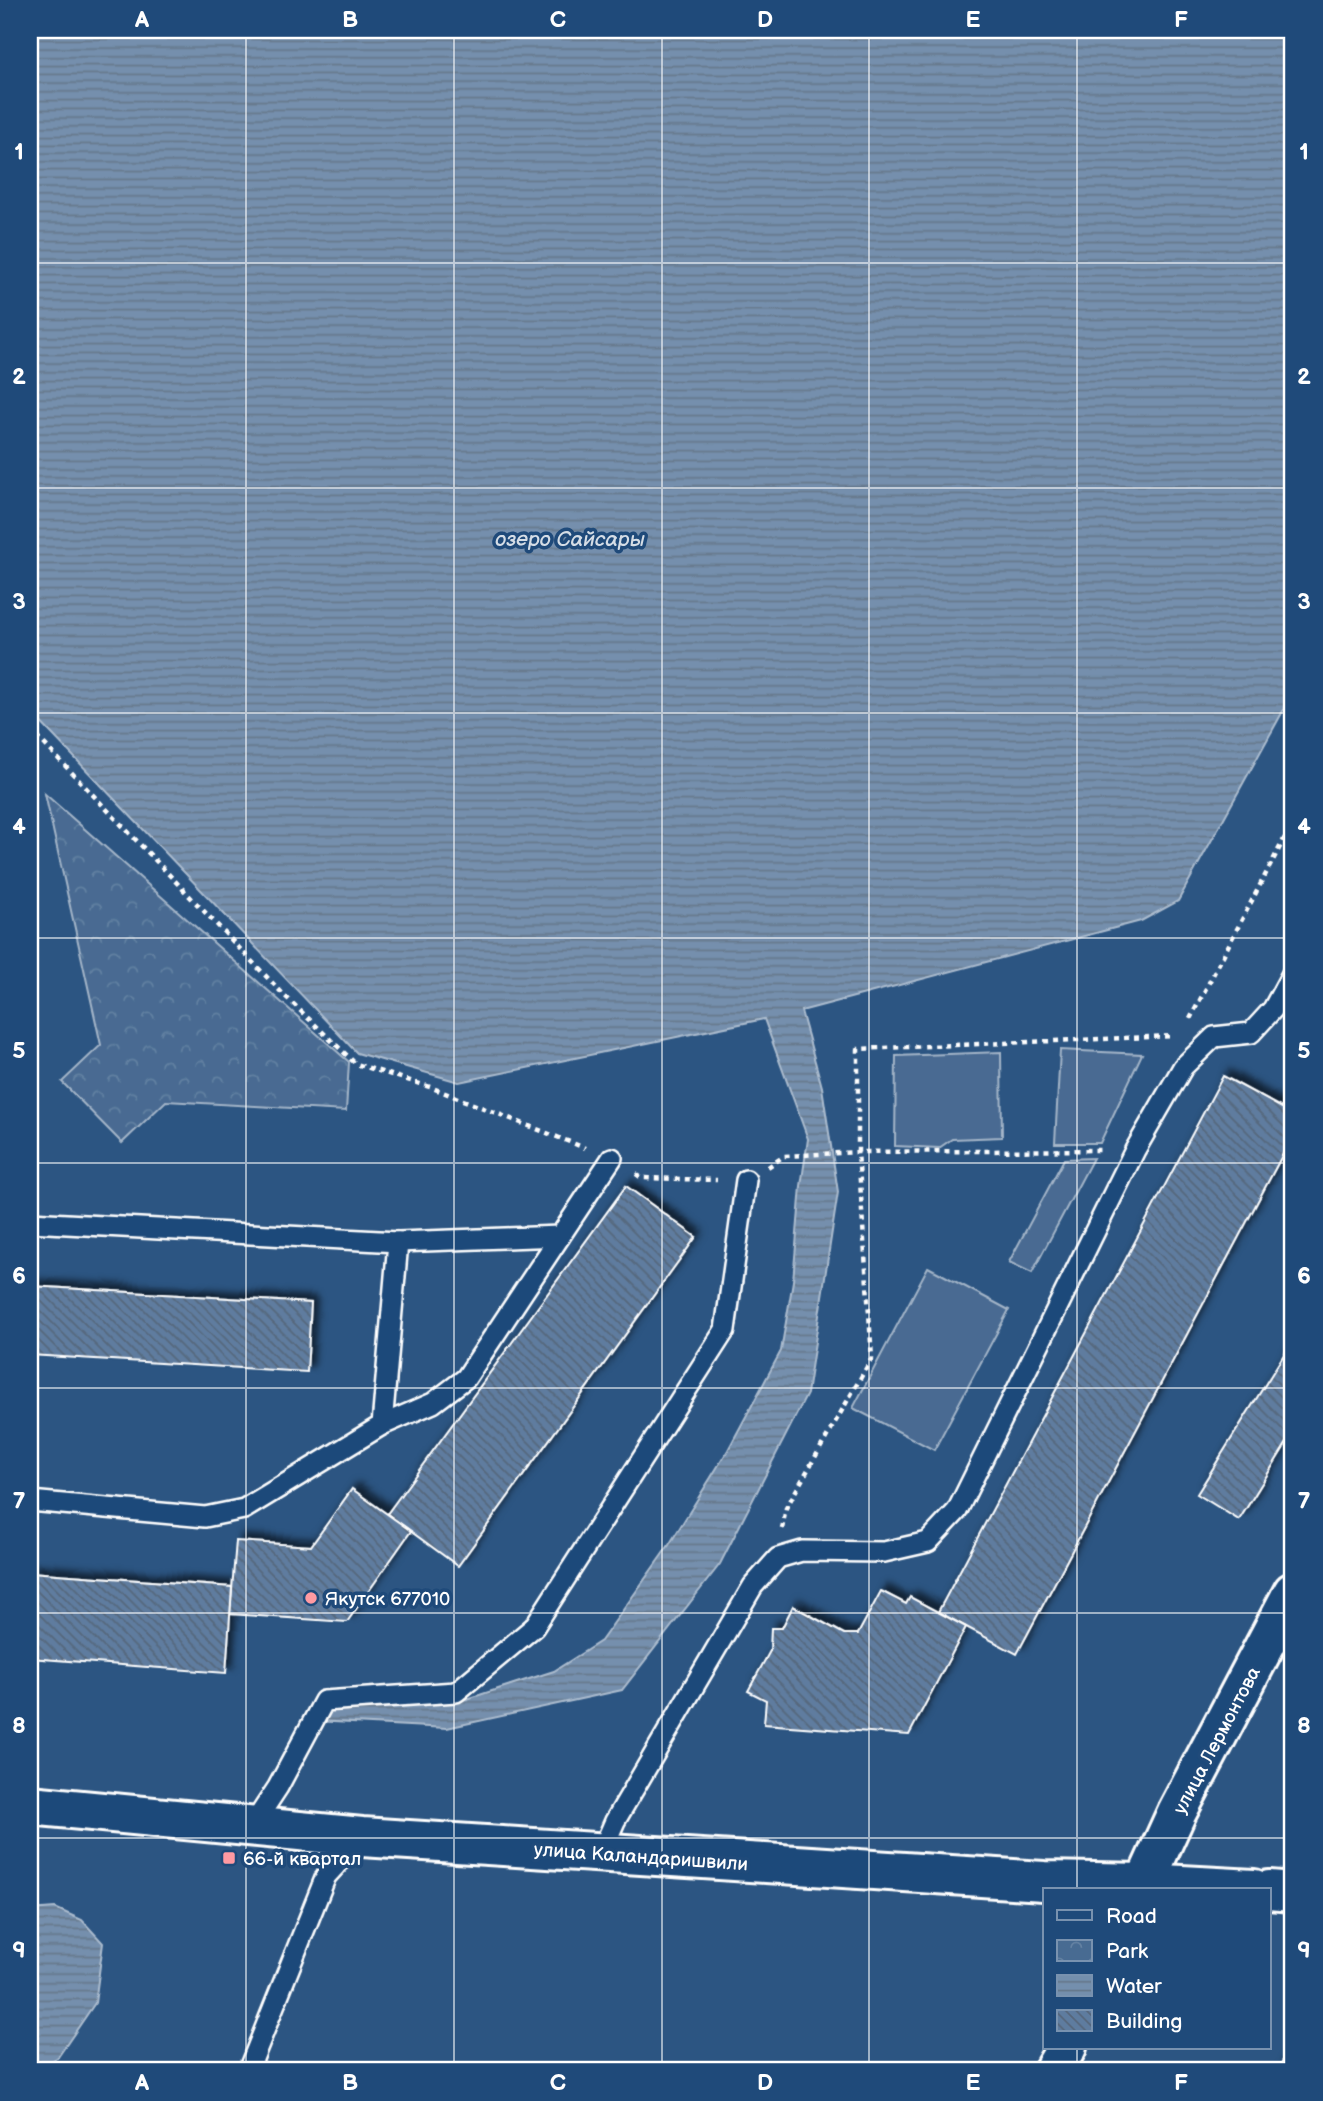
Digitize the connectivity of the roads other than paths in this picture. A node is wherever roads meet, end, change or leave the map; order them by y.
1 (1293, 972) edge
2 (612, 1158) road end
3 (746, 1180) road end
4 (30, 1222) edge
5 (560, 1237) junction
6 (398, 1242) junction
7 (382, 1425) junction
8 (30, 1501) edge
9 (1293, 1592) edge
10 (30, 1805) edge
11 (253, 1825) junction
12 (362, 1837) junction
13 (601, 1853) junction
14 (1143, 1886) edge
15 (1217, 1888) edge
16 (1270, 1890) edge
17 (1293, 1892) edge
18 (1067, 2048) edge
19 (248, 2071) edge
20 (1054, 2071) edge

1 - 13 lane
2 - 5 lane
3 - 11 lane
4 - 6 lane
5 - 6 lane
5 - 7 lane
6 - 7 lane
7 - 8 lane
9 - 14 street, улица Лермонтова
10 - 11 street, улица Каландаришвили
11 - 12 street, улица Каландаришвили
12 - 13 street, улица Каландаришвили
12 - 19 lane
13 - 14 street, улица Каландаришвили
14 - 15 street, улица Каландаришвили
16 - 17 street
18 - 20 street

